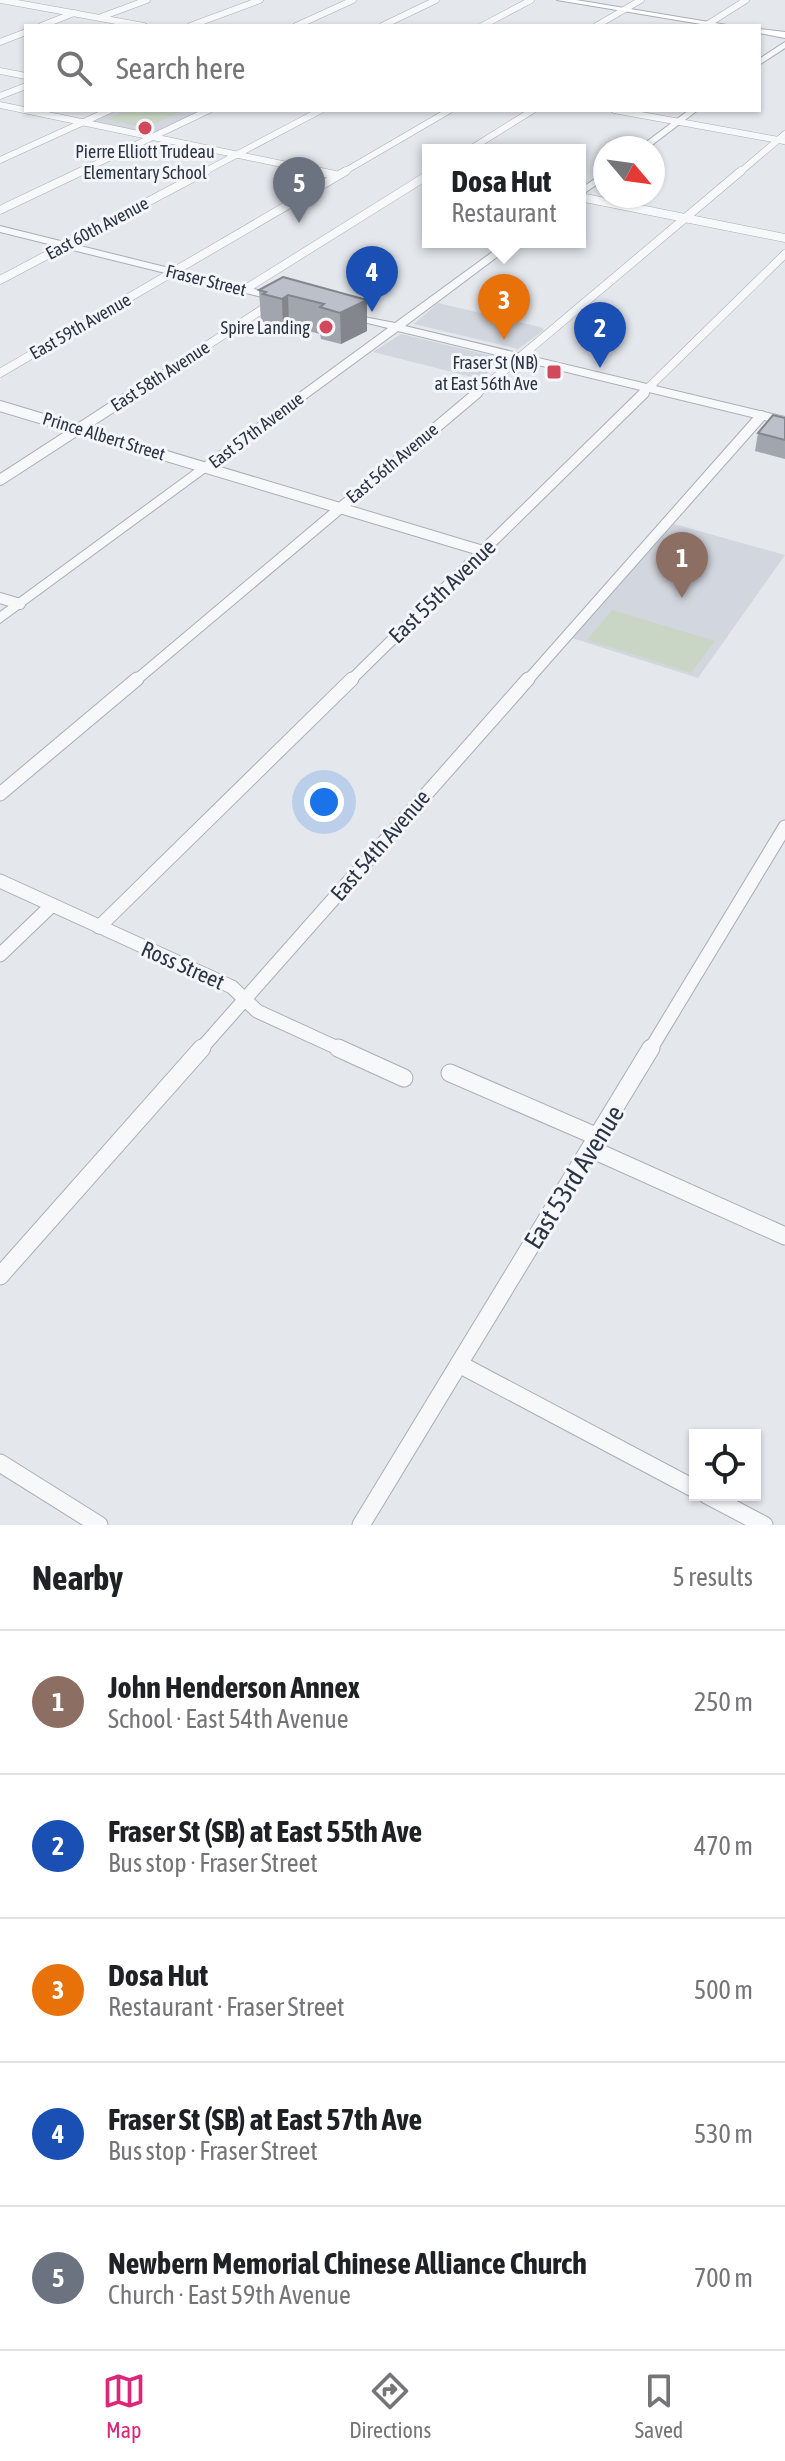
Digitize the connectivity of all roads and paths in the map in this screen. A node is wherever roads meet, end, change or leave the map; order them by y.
1 (1, 0) edge
2 (38, 0) edge
3 (147, 0) edge
4 (260, 0) edge
5 (353, 0) edge
6 (436, 0) edge
7 (531, 0) edge
8 (561, 0) edge
9 (641, 0) edge
10 (746, 0) edge
11 (26, 4) junction
12 (625, 10) junction
13 (74, 13) junction
14 (100, 18) junction
15 (46, 24) edge
16 (133, 24) edge
17 (195, 24) edge
18 (300, 24) edge
19 (386, 24) edge
20 (486, 24) edge
21 (600, 24) edge
22 (707, 24) edge
23 (761, 31) edge
24 (24, 33) edge
25 (785, 35) edge
26 (0, 42) edge
27 (785, 44) edge
28 (761, 62) edge
29 (0, 71) edge
30 (24, 76) edge
31 (24, 87) edge
32 (0, 96) edge
33 (0, 105) edge
34 (24, 110) edge
35 (34, 112) edge
36 (105, 112) edge
37 (205, 112) edge
38 (317, 112) edge
39 (446, 112) edge
40 (530, 112) edge
41 (625, 112) edge
42 (691, 112) edge
43 (82, 122) junction
44 (678, 122) junction
45 (659, 136) edge
46 (152, 137) junction
47 (783, 138) edge
48 (479, 144) edge
49 (235, 155) junction
50 (0, 160) edge
51 (335, 175) junction
52 (422, 179) edge
53 (586, 196) edge
54 (0, 210) edge
55 (687, 218) junction
56 (0, 229) edge
57 (785, 238) edge
58 (64, 245) junction
59 (504, 248) edge
60 (783, 259) edge
61 (171, 271) junction
62 (0, 280) edge
63 (244, 290) junction
64 (279, 298) junction
65 (293, 302) edge
66 (333, 312) edge
67 (395, 327) junction
68 (520, 356) junction
69 (0, 373) edge
70 (649, 388) junction
71 (0, 406) edge
72 (761, 416) junction
73 (785, 421) edge
74 (78, 429) junction
75 (206, 467) junction
76 (0, 480) edge
77 (339, 507) junction
78 (483, 551) junction
79 (0, 598) edge
80 (20, 604) junction
81 (0, 619) edge
82 (0, 794) edge
83 (785, 827) edge
84 (0, 881) edge
85 (51, 906) junction
86 (99, 927) junction
87 (0, 955) edge
88 (245, 999) junction
89 (450, 1073) dead end
90 (404, 1078) dead end
91 (594, 1143) junction
92 (785, 1236) edge
93 (0, 1276) edge
94 (459, 1364) junction
95 (0, 1463) edge
96 (689, 1486) edge
97 (718, 1501) edge
98 (99, 1525) edge
99 (361, 1525) edge
100 (764, 1525) edge

1 - 11 street
2 - 11 street
3 - 14 street
4 - 17 street
5 - 18 street
6 - 19 street
7 - 20 street
8 - 12 main road
9 - 12 street
10 - 22 street
11 - 13 street
12 - 21 street
12 - 22 main road
13 - 14 street
13 - 15 street
14 - 16 street
23 - 25 main road
24 - 26 street
27 - 28 street
29 - 30 street
31 - 32 street
33 - 34 street
35 - 43 street
36 - 43 street
37 - 46 street
38 - 49 street, East 60th Avenue
39 - 51 street, East 59th Avenue
40 - 48 street
41 - 44 street
42 - 44 street
43 - 46 street
43 - 50 street
44 - 45 street
44 - 47 street
46 - 49 street
46 - 54 street
47 - 55 street, East 56th Avenue
49 - 51 street
49 - 58 street, East 60th Avenue
51 - 61 street, East 59th Avenue
52 - 63 street
53 - 55 street
55 - 57 street
55 - 68 street, East 56th Avenue
56 - 58 street, Fraser Street
58 - 61 street, Fraser Street
58 - 62 street, East 60th Avenue
59 - 67 street, East 57th Avenue
60 - 70 street, East 55th Avenue
61 - 63 street, Fraser Street
61 - 69 street, East 59th Avenue
63 - 64 street, Fraser Street
64 - 65 street, Fraser Street
64 - 74 street, East 58th Avenue
66 - 67 street
67 - 68 street
67 - 75 street, East 57th Avenue
68 - 70 street
68 - 77 street, East 56th Avenue
70 - 72 street
70 - 78 street, East 55th Avenue
71 - 74 street, Prince Albert Street
72 - 73 street
72 - 88 street, East 54th Avenue
74 - 75 street, Prince Albert Street
74 - 76 street, East 58th Avenue
75 - 77 street, Prince Albert Street
75 - 80 street, East 57th Avenue
77 - 78 street, Prince Albert Street
77 - 82 street, East 56th Avenue
78 - 86 street, East 55th Avenue
79 - 80 street
80 - 81 street, East 57th Avenue
83 - 91 street, East 53rd Avenue
84 - 85 street, Ross Street
85 - 86 street, Ross Street
85 - 87 street
86 - 88 street, Ross Street
88 - 90 street, Ross Street
88 - 93 street, East 54th Avenue
89 - 91 street
91 - 92 street
91 - 94 street, East 53rd Avenue
94 - 96 street
94 - 99 street, East 53rd Avenue
95 - 98 street
97 - 100 street

